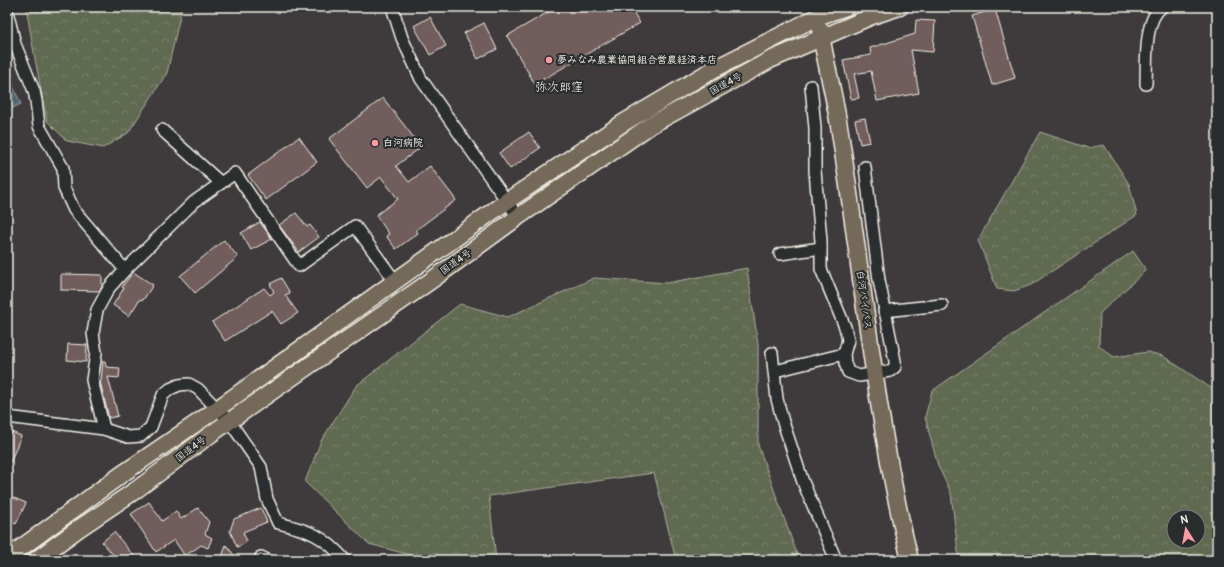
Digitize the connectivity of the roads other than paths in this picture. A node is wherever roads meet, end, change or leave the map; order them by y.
1 (392, 7) edge
2 (846, 7) edge
3 (900, 7) edge
4 (1162, 7) edge
5 (7, 11) edge
6 (816, 12) edge
7 (821, 39) junction
8 (1146, 84) dead end
9 (811, 86) dead end
10 (162, 130) dead end
11 (865, 168) dead end
12 (221, 183) junction
13 (507, 201) junction
14 (518, 217) junction
15 (821, 248) junction
16 (780, 254) dead end
17 (126, 270) junction
18 (395, 281) junction
19 (942, 305) dead end
20 (884, 311) junction
21 (772, 353) dead end
22 (844, 354) junction
23 (775, 371) junction
24 (874, 374) junction
25 (217, 409) junction
26 (7, 417) edge
27 (230, 422) junction
28 (104, 429) junction
29 (7, 558) edge
30 (36, 560) edge
31 (345, 560) edge
32 (836, 560) edge
33 (910, 560) edge

1 - 13 street
2 - 6 highway, 国道4号
3 - 7 highway, 国道4号
4 - 8 street
5 - 17 street
6 - 7 highway, 白河バイパス
6 - 13 highway, 国道4号
7 - 14 highway, 国道4号
7 - 24 highway, 白河バイパス
9 - 15 street
10 - 12 street
11 - 20 street
12 - 17 street
12 - 18 street
13 - 14 street
13 - 18 highway, 国道4号
14 - 27 highway, 国道4号
15 - 16 street
15 - 22 street
17 - 28 street
18 - 25 highway, 国道4号
19 - 20 street
20 - 24 street
21 - 23 street
22 - 23 street
22 - 24 street
23 - 32 street
24 - 33 highway, 白河バイパス
25 - 27 street
25 - 28 street
25 - 29 highway, 国道4号
26 - 28 street
27 - 30 highway, 国道4号
27 - 31 street

